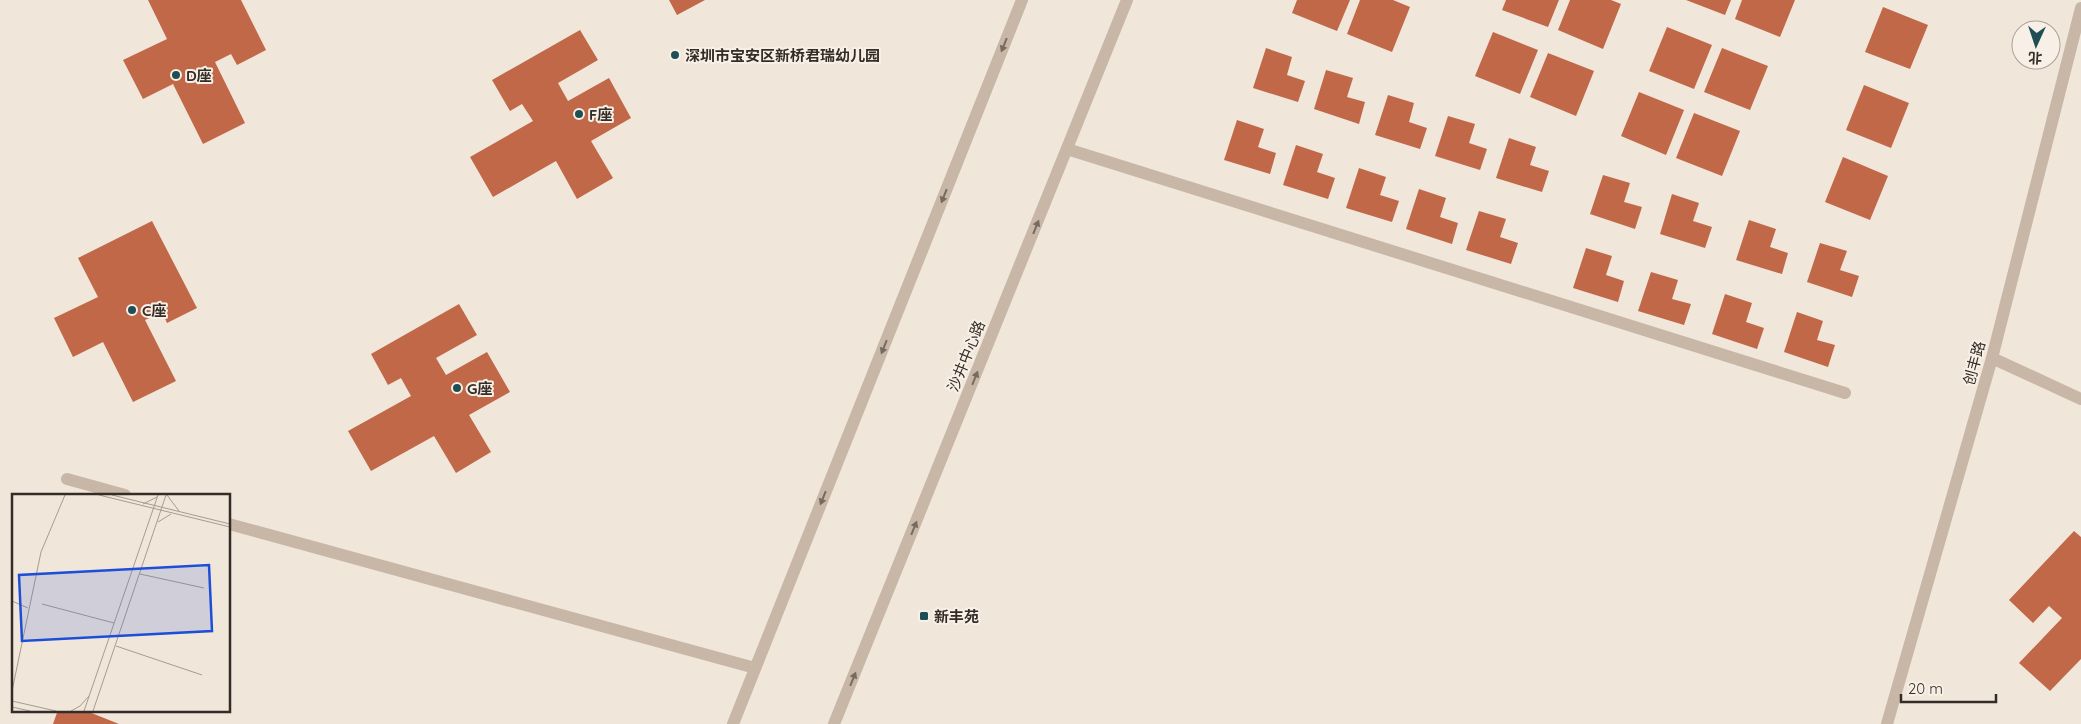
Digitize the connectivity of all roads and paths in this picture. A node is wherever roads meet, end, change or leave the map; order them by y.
1 (1022, 0) edge
2 (1127, 0) edge
3 (2081, 8) edge
4 (1067, 150) junction
5 (1992, 358) junction
6 (1845, 393) dead end
7 (2081, 398) edge
8 (67, 479) dead end
9 (121, 494) edge
10 (230, 524) edge
11 (755, 668) junction
12 (733, 724) edge
13 (834, 724) edge
14 (1887, 724) edge

1 -> 11 street
2 - 4 street, 沙井中心路
3 - 5 street, 创丰路
4 - 6 street
13 -> 4 street, 沙井中心路
5 - 7 street
5 - 14 street, 创丰路
8 - 9 street
10 - 11 street
11 - 12 street

